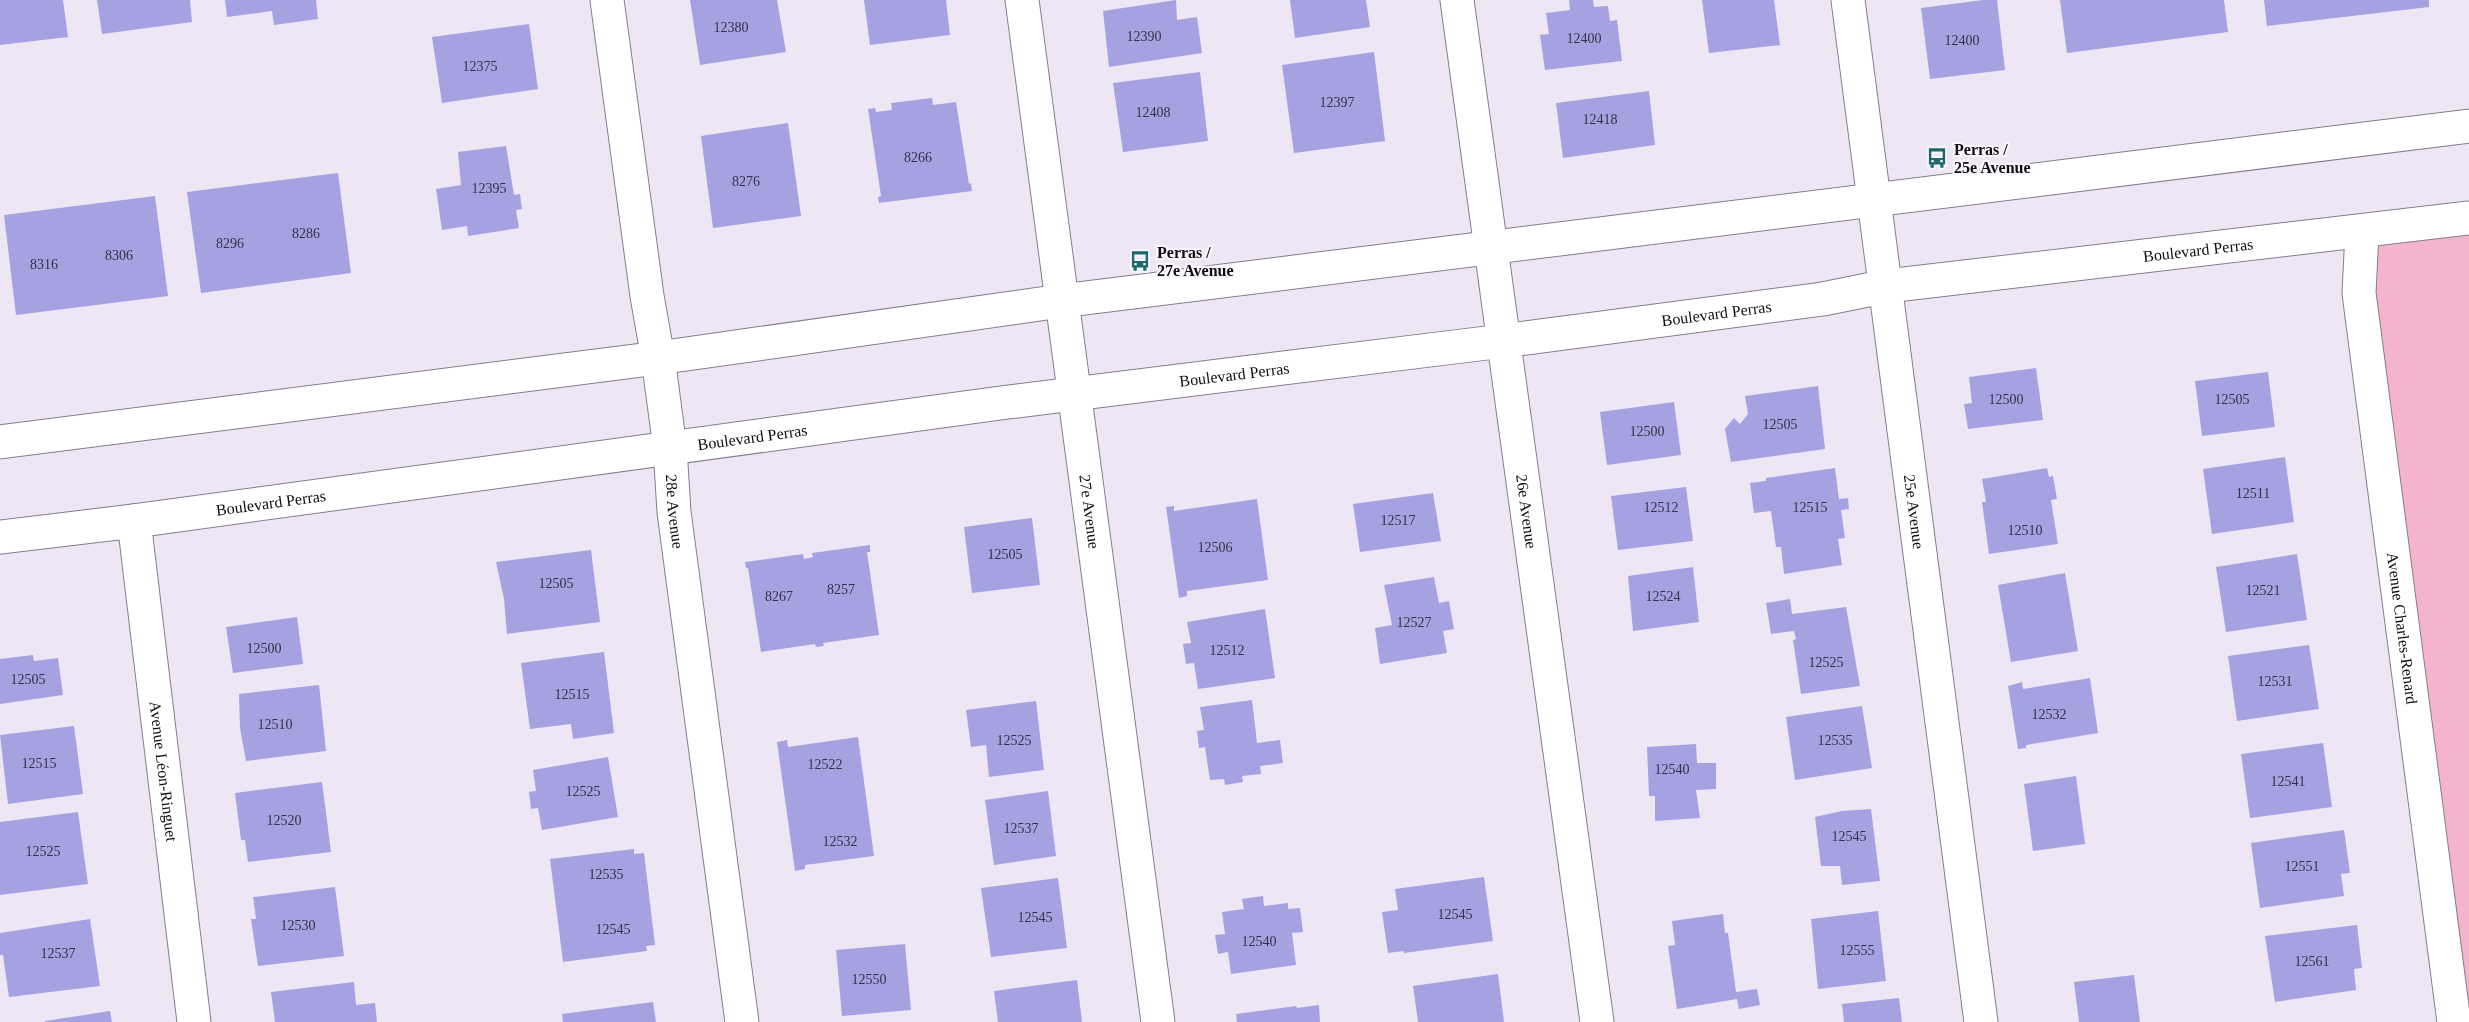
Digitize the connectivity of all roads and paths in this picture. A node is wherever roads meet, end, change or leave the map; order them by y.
1 (607, 0) edge
2 (1022, 0) edge
3 (1457, 0) edge
4 (1848, 0) edge
5 (2469, 126) edge
6 (1875, 199) junction
7 (2469, 218) edge
8 (2362, 233) junction
9 (1489, 247) junction
10 (1887, 286) junction
11 (1061, 302) junction
12 (1503, 341) junction
13 (658, 358) junction
14 (1073, 395) junction
15 (0, 442) edge
16 (670, 448) junction
17 (134, 521) junction
18 (0, 537) edge
19 (194, 1022) edge
20 (742, 1022) edge
21 (1158, 1022) edge
22 (1597, 1022) edge
23 (1981, 1022) edge
24 (2454, 1022) edge

1 - 13 street, 28e Avenue
2 - 11 street, 27e Avenue
3 - 9 street, 26e Avenue
4 - 6 street, 25e Avenue
5 - 6 street
6 - 9 street
6 - 10 street, 25e Avenue
7 - 8 street, Boulevard Perras
8 - 10 street, Boulevard Perras
8 - 24 street, Avenue Charles-Renard
9 - 11 street
9 - 12 street, 26e Avenue
10 - 12 street, Boulevard Perras
10 - 23 street, 25e Avenue
11 - 13 street
11 - 14 street, 27e Avenue
12 - 14 street, Boulevard Perras
12 - 22 street, 26e Avenue
13 - 15 street
13 - 16 street, 28e Avenue
14 - 16 street, Boulevard Perras
14 - 21 street, 27e Avenue
16 - 17 street, Boulevard Perras
16 - 20 street, 28e Avenue
17 - 18 street, Boulevard Perras
17 - 19 street, Avenue Léon-Ringuet

